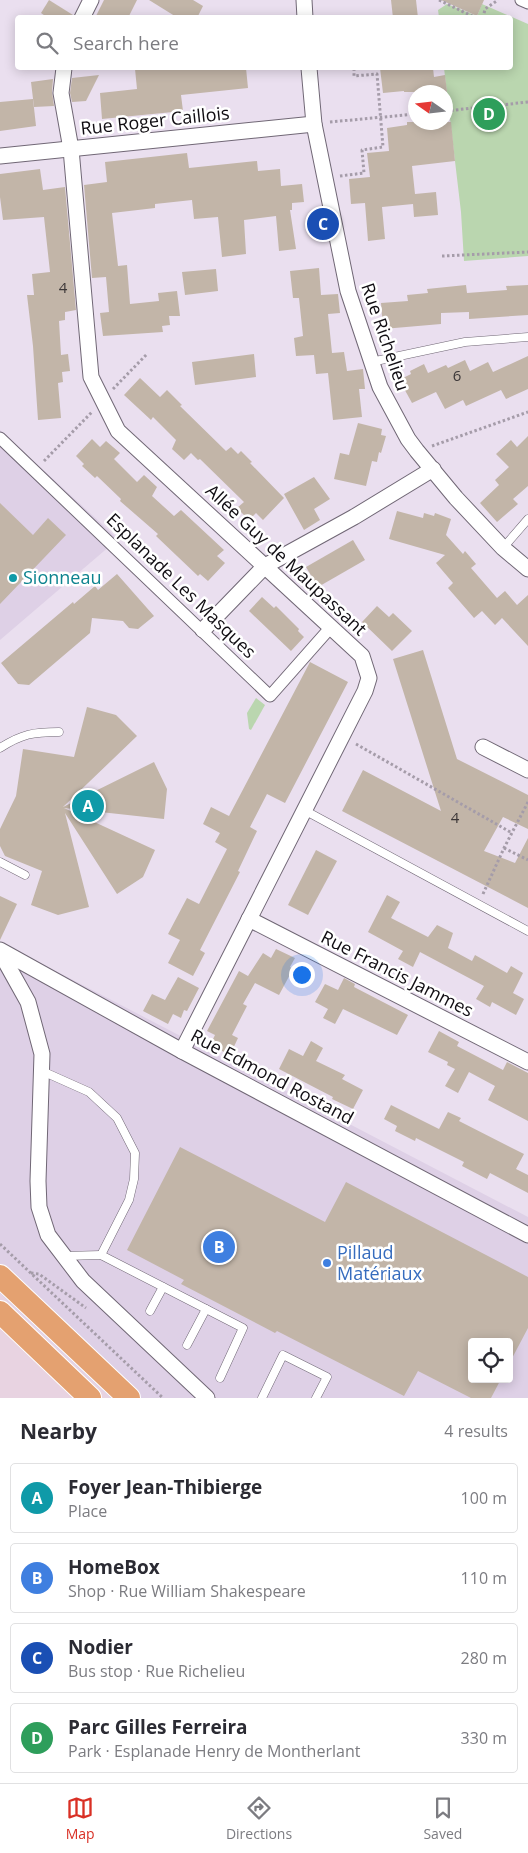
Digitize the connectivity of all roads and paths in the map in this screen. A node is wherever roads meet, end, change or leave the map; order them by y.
1 (91, 0) edge
2 (304, 0) edge
3 (439, 0) edge
4 (498, 0) edge
5 (521, 0) edge
6 (528, 3) edge
7 (84, 15) edge
8 (305, 15) edge
9 (470, 15) edge
10 (484, 15) edge
11 (64, 70) edge
12 (309, 70) edge
13 (354, 70) edge
14 (528, 102) edge
15 (453, 109) edge
16 (408, 115) edge
17 (380, 117) junction
18 (314, 124) junction
19 (70, 149) junction
20 (0, 156) edge
21 (326, 179) junction
22 (528, 252) edge
23 (442, 256) dead end
24 (528, 336) edge
25 (371, 362) junction
26 (528, 412) edge
27 (0, 438) edge
28 (417, 451) junction
29 (433, 469) junction
30 (528, 519) edge
31 (503, 548) junction
32 (264, 566) junction
33 (528, 569) edge
34 (331, 628) junction
35 (203, 630) junction
36 (59, 732) dead end
37 (342, 736) junction
38 (483, 747) dead end
39 (0, 748) edge
40 (528, 770) edge
41 (528, 802) edge
42 (304, 810) junction
43 (512, 833) junction
44 (504, 848) junction
45 (528, 860) edge
46 (0, 862) edge
47 (25, 876) dead end
48 (478, 904) junction
49 (248, 919) junction
50 (528, 931) edge
51 (0, 951) edge
52 (182, 1051) junction
53 (528, 1062) edge
54 (42, 1071) junction
55 (528, 1235) edge
56 (0, 1244) edge
57 (101, 1255) junction
58 (64, 1256) junction
59 (31, 1273) junction
60 (0, 1276) edge
61 (163, 1287) junction
62 (206, 1309) junction
63 (90, 1311) dead end
64 (150, 1311) dead end
65 (0, 1312) edge
66 (187, 1345) dead end
67 (220, 1378) dead end
68 (90, 1398) edge
69 (129, 1398) edge
70 (163, 1398) edge
71 (207, 1398) edge
72 (262, 1398) edge
73 (316, 1398) edge

1 - 7 street
2 - 8 street
3 - 9 path
4 - 10 path
5 - 6 street
11 - 19 street, Allée Guy de Maupassant
12 - 18 street, Rue Richelieu
13 - 17 path
14 - 15 path
16 - 17 path
17 - 18 path
17 - 21 path
18 - 19 street, Rue Roger Caillois
18 - 21 street, Rue Richelieu
19 - 20 street, Rue Roger Caillois
19 - 32 street, Allée Guy de Maupassant
21 - 25 street, Rue Richelieu
22 - 23 path
24 - 25 lane
25 - 28 street, Rue Richelieu
26 - 28 path
27 - 35 street, Esplanade Les Masques
28 - 29 street, Rue Richelieu
29 - 31 street, Rue Richelieu
29 - 32 street
30 - 31 lane
31 - 33 street, Rue Richelieu
32 - 34 street, Allée Guy de Maupassant
32 - 35 street
34 - 35 street, Esplanade Les Masques
34 - 37 street, Allée Guy de Maupassant
36 - 39 lane
37 - 42 street, Allée Guy de Maupassant
37 - 43 path
38 - 40 street
41 - 43 path
42 - 48 lane
42 - 49 street, Allée Guy de Maupassant
43 - 44 path
44 - 45 path
44 - 48 path
46 - 47 lane
48 - 50 lane
49 - 52 street, Allée Guy de Maupassant
49 - 53 street, Rue Francis Jammes
51 - 52 street, Rue Edmond Rostand
51 - 54 street
52 - 55 street, Rue Edmond Rostand
54 - 57 lane
54 - 58 street
56 - 59 path
57 - 58 lane
57 - 61 lane
58 - 71 street
59 - 63 path
59 - 70 path
60 - 69 main road
61 - 62 lane
61 - 64 lane
62 - 66 lane
62 - 67 lane
65 - 68 main road
72 - 73 lane

